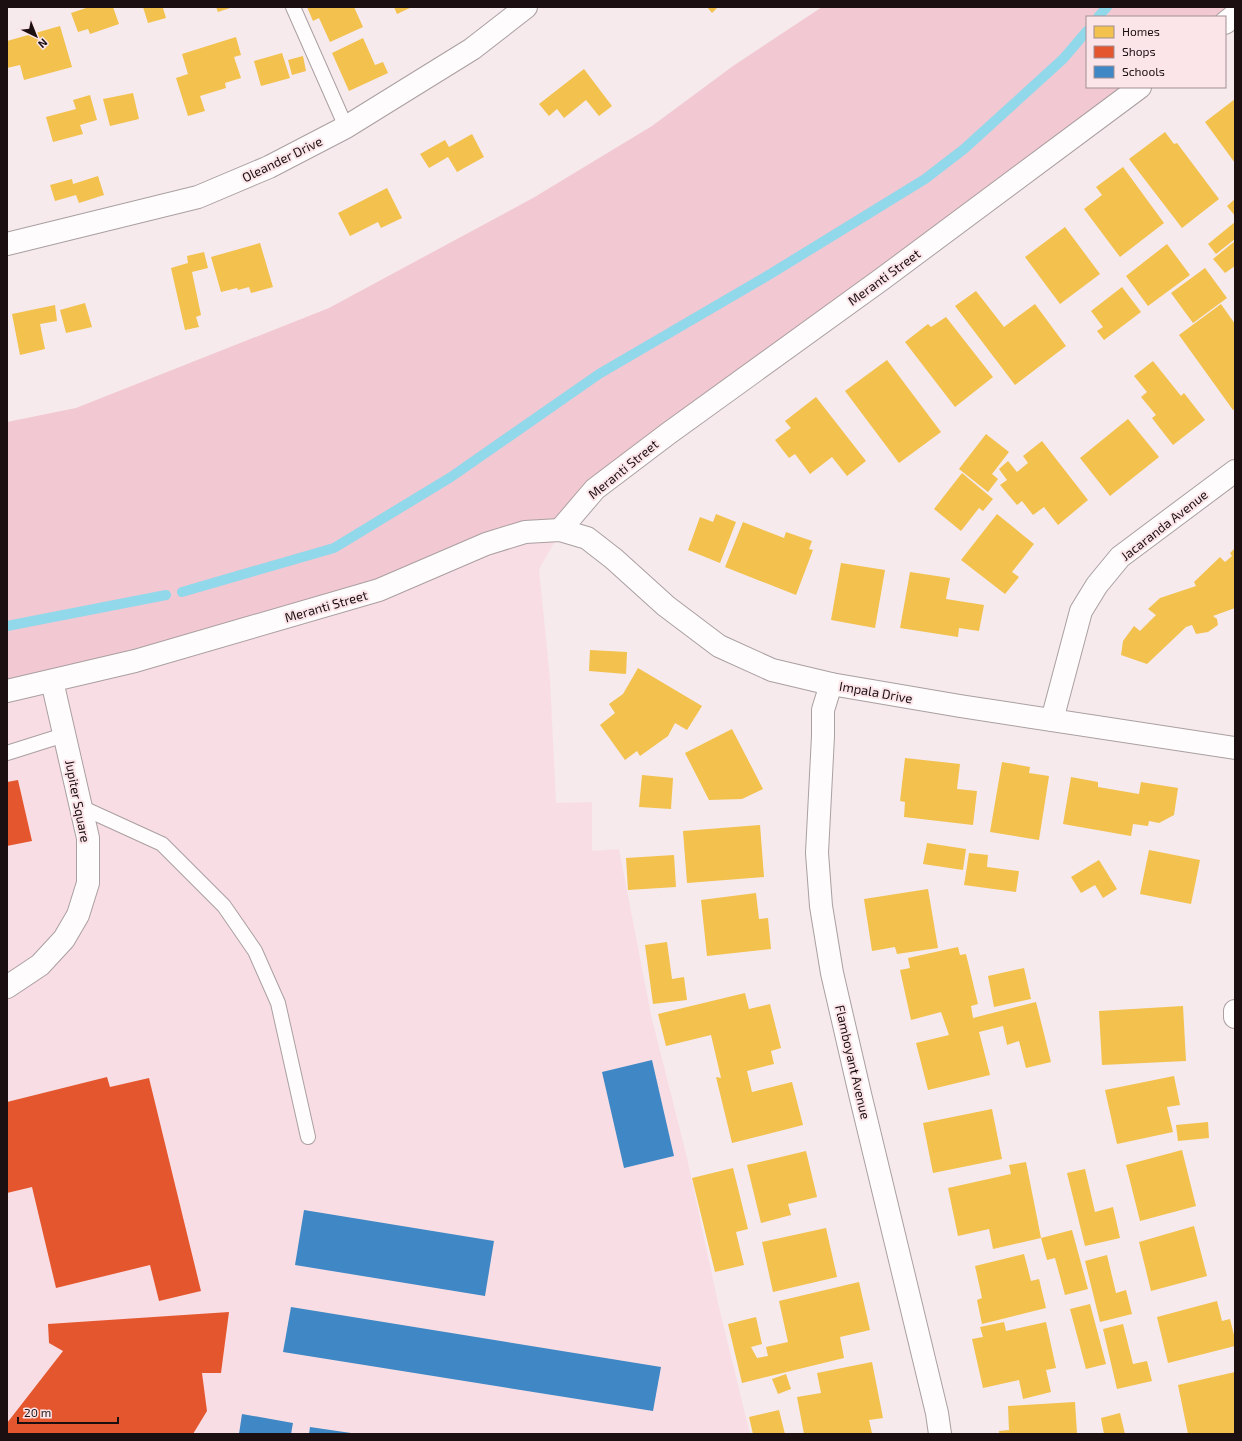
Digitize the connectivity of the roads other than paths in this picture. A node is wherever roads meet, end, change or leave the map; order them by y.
1 (293, 7) edge
2 (526, 7) edge
3 (1235, 15) edge
4 (1226, 22) edge
5 (1139, 88) edge
6 (346, 127) junction
7 (7, 244) edge
8 (1235, 471) edge
9 (560, 530) junction
10 (52, 681) junction
11 (831, 684) junction
12 (7, 692) edge
13 (1052, 720) junction
14 (64, 735) junction
15 (1235, 748) edge
16 (7, 753) edge
17 (81, 807) junction
18 (7, 987) edge
19 (1235, 1011) edge
20 (1235, 1017) edge
21 (308, 1137) dead end
22 (940, 1434) edge

1 - 6 lane
2 - 6 street, Oleander Drive
3 - 4 street
5 - 9 street, Meranti Street
6 - 7 street, Oleander Drive
8 - 13 street, Jacaranda Avenue
9 - 10 street, Meranti Street
9 - 11 street, Impala Drive
10 - 12 street, Meranti Street
10 - 14 street, Jupiter Square
11 - 13 street, Impala Drive
11 - 22 street, Flamboyant Avenue
13 - 15 street, Impala Drive
14 - 16 lane
14 - 17 street, Jupiter Square
17 - 18 street, Jupiter Square
17 - 21 lane
19 - 20 street

